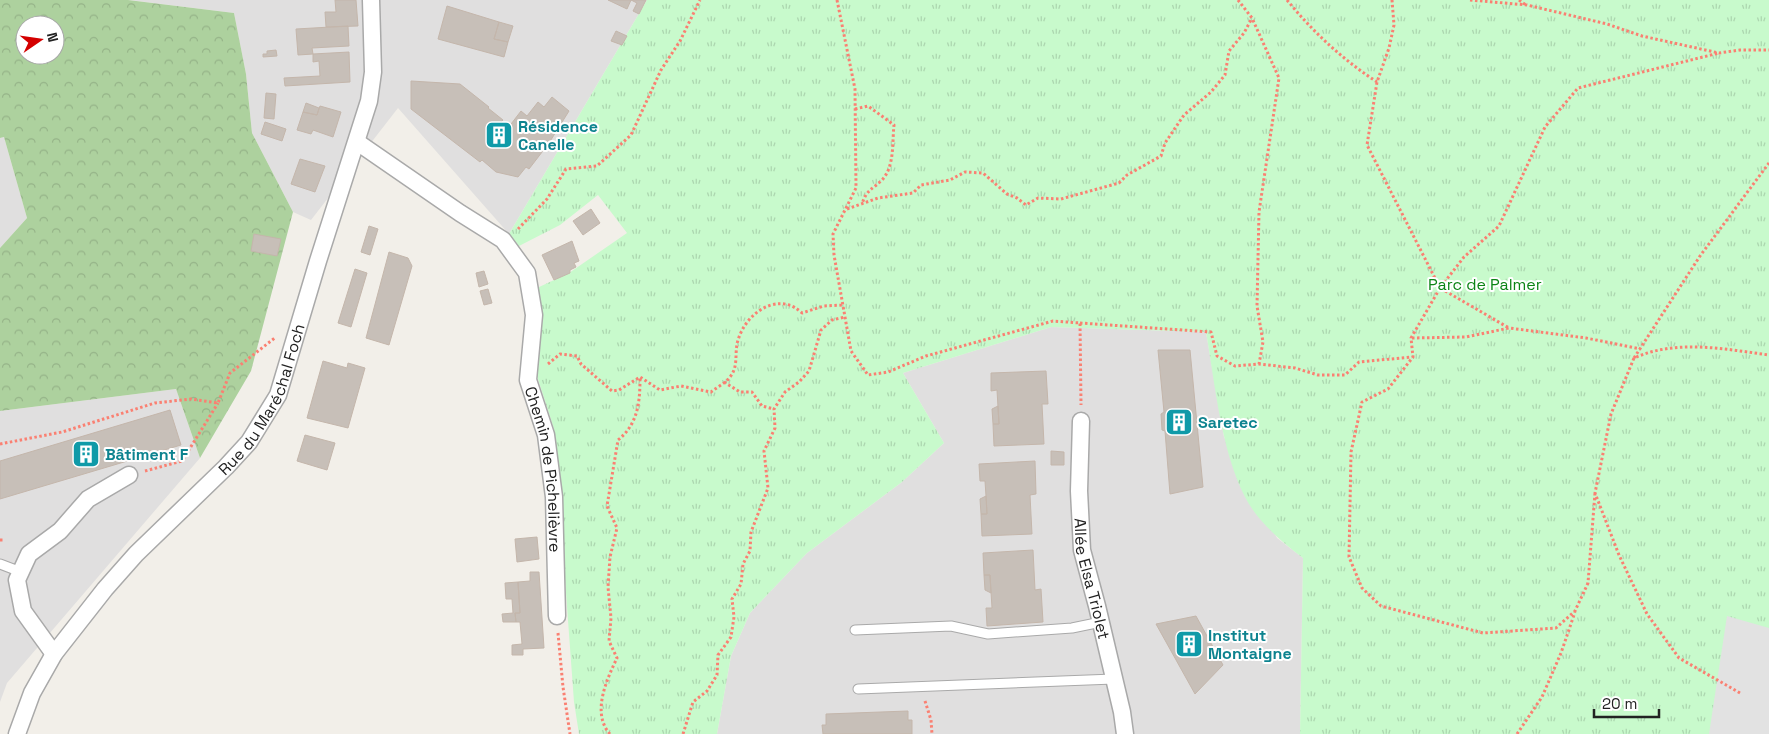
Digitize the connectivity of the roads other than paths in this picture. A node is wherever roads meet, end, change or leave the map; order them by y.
1 (371, 0) edge
2 (357, 142) junction
3 (1081, 421) road end
4 (129, 475) road end
5 (0, 564) edge
6 (21, 572) junction
7 (557, 616) road end
8 (1101, 622) junction
9 (855, 630) dead end
10 (54, 654) junction
11 (1114, 679) junction
12 (858, 689) dead end
13 (17, 734) edge
14 (1125, 734) edge

1 - 2 street, Rue du Maréchal Foch
2 - 7 street, Chemin de Pichelièvre
2 - 10 street, Rue du Maréchal Foch
3 - 8 street, Allée Elsa Triolet
4 - 6 street
5 - 6 lane
6 - 10 street
8 - 9 lane
8 - 11 street, Allée Elsa Triolet
10 - 13 street, Rue du Maréchal Foch
11 - 12 lane
11 - 14 street, Allée Elsa Triolet

